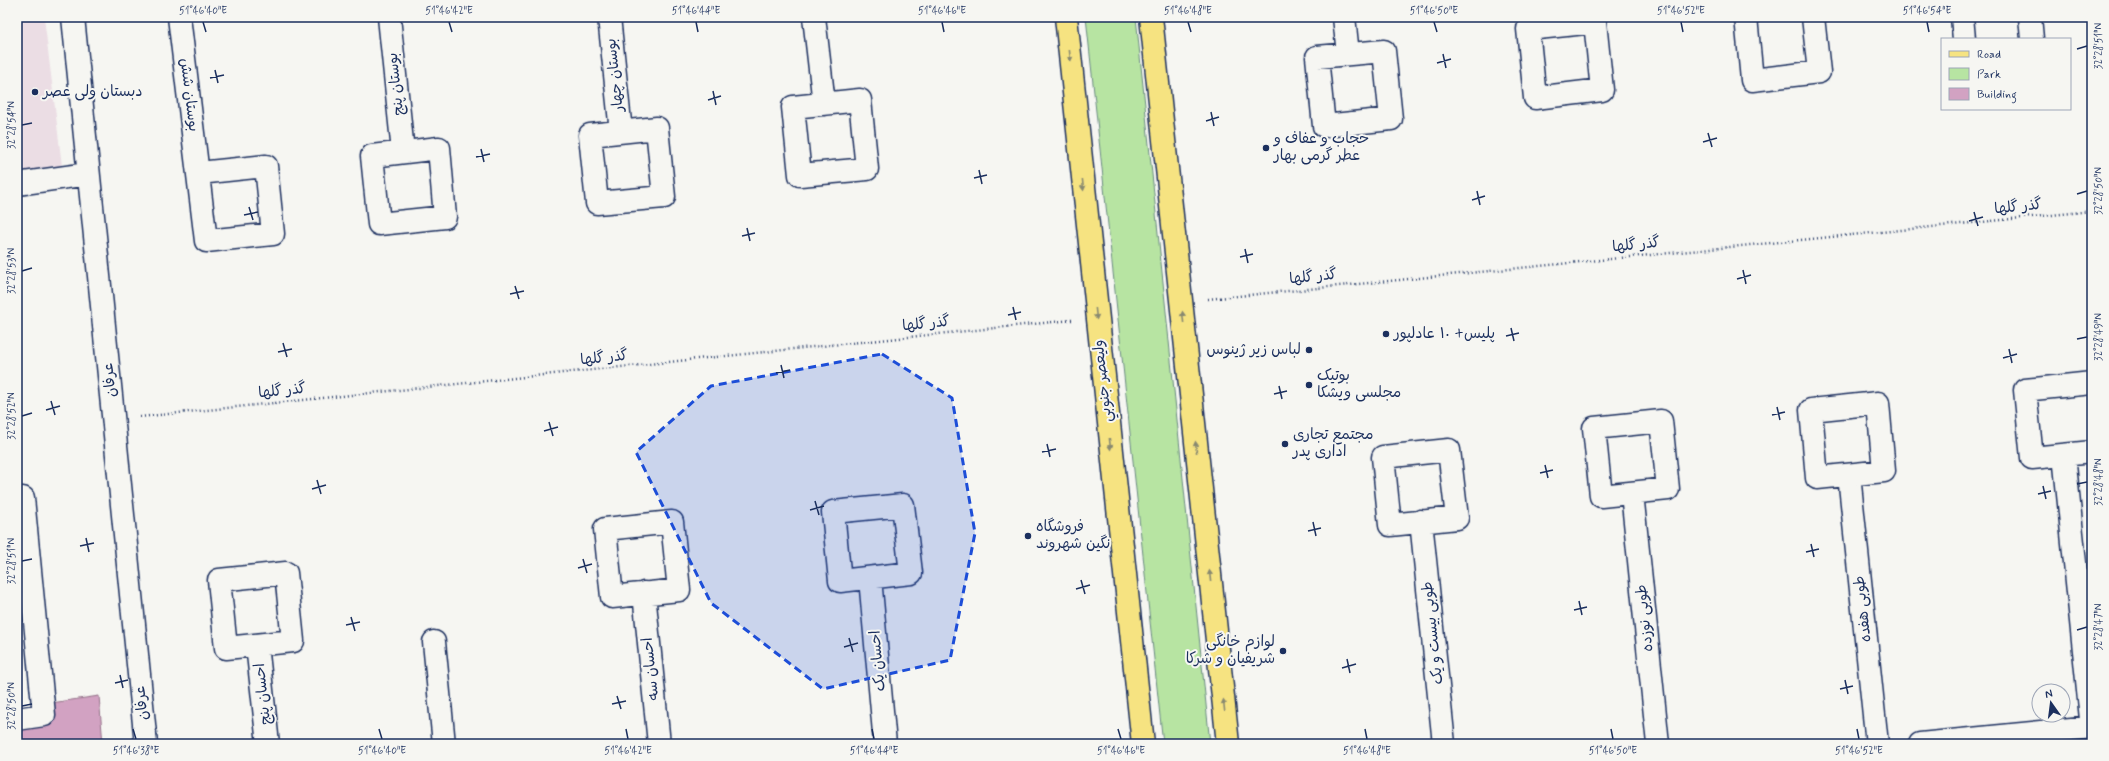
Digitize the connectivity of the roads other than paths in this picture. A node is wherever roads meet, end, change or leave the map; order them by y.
1 (73, 17) edge
2 (179, 17) edge
3 (389, 17) edge
4 (609, 17) edge
5 (814, 17) edge
6 (1066, 17) edge
7 (1151, 17) edge
8 (1344, 17) edge
9 (1746, 17) edge
10 (1813, 17) edge
11 (1962, 17) edge
12 (2030, 17) edge
13 (1964, 38) edge
14 (2032, 38) edge
15 (1348, 54) dead end
16 (824, 104) dead end
17 (621, 132) dead end
18 (403, 152) dead end
19 (199, 172) dead end
20 (88, 174) junction
21 (17, 184) edge
22 (2092, 383) edge
23 (2092, 452) edge
24 (2064, 455) junction
25 (1849, 475) dead end
26 (1632, 493) dead end
27 (23, 498) dead end
28 (1421, 521) dead end
29 (870, 578) junction
30 (644, 594) dead end
31 (434, 642) dead end
32 (257, 645) dead end
33 (17, 719) edge
34 (2092, 728) edge
35 (146, 744) edge
36 (268, 744) edge
37 (444, 744) edge
38 (659, 744) edge
39 (885, 744) edge
40 (1143, 744) edge
41 (1228, 744) edge
42 (1444, 744) edge
43 (1658, 744) edge
44 (1877, 744) edge
45 (1920, 744) edge

1 - 20 street, عرفان
2 - 19 street, بوستان شش
3 - 18 street, بوستان پنج
4 - 17 street, بوستان چهار
5 - 16 street
6 -> 40 main road, وليعصر جنوبي
41 -> 7 main road
8 - 15 street
9 - 10 street
11 - 13 street
12 - 14 street
20 - 21 street
20 - 35 street, عرفان
22 - 24 street
23 - 24 street
24 - 34 street
25 - 44 street, طوبی هفده
26 - 43 street, طوبی نوزده
27 - 33 street
28 - 42 street, طوبی بیست و یک
29 - 29 street
29 - 39 street, احسان یک
30 - 38 street, احسان سه
31 - 37 street
32 - 36 street, احسان پنج
34 - 45 street

